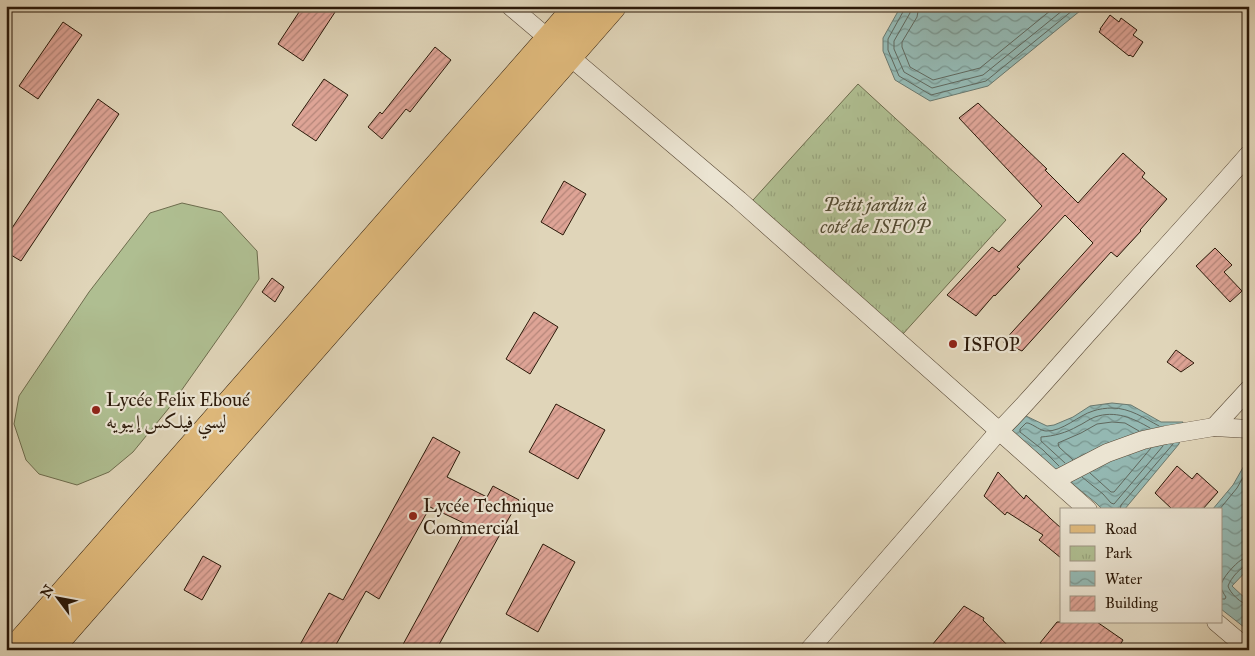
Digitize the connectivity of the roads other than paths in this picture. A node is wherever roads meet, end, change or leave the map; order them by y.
1 (510, 6) edge
2 (579, 6) edge
3 (612, 6) edge
4 (559, 48) junction
5 (1249, 154) edge
6 (1249, 389) edge
7 (1214, 427) junction
8 (1249, 429) edge
9 (999, 432) junction
10 (1055, 480) junction
11 (1086, 508) edge
12 (108, 562) junction
13 (1218, 624) edge
14 (15, 650) edge
15 (48, 650) edge
16 (809, 650) edge
17 (1248, 650) edge

1 - 4 street
2 - 4 main road
3 - 4 main road
4 - 9 street
4 - 12 main road
5 - 9 street
6 - 7 street
7 - 8 street
7 - 10 street
9 - 10 street
9 - 16 street
10 - 11 street
12 - 14 main road
12 - 15 main road
13 - 17 street

